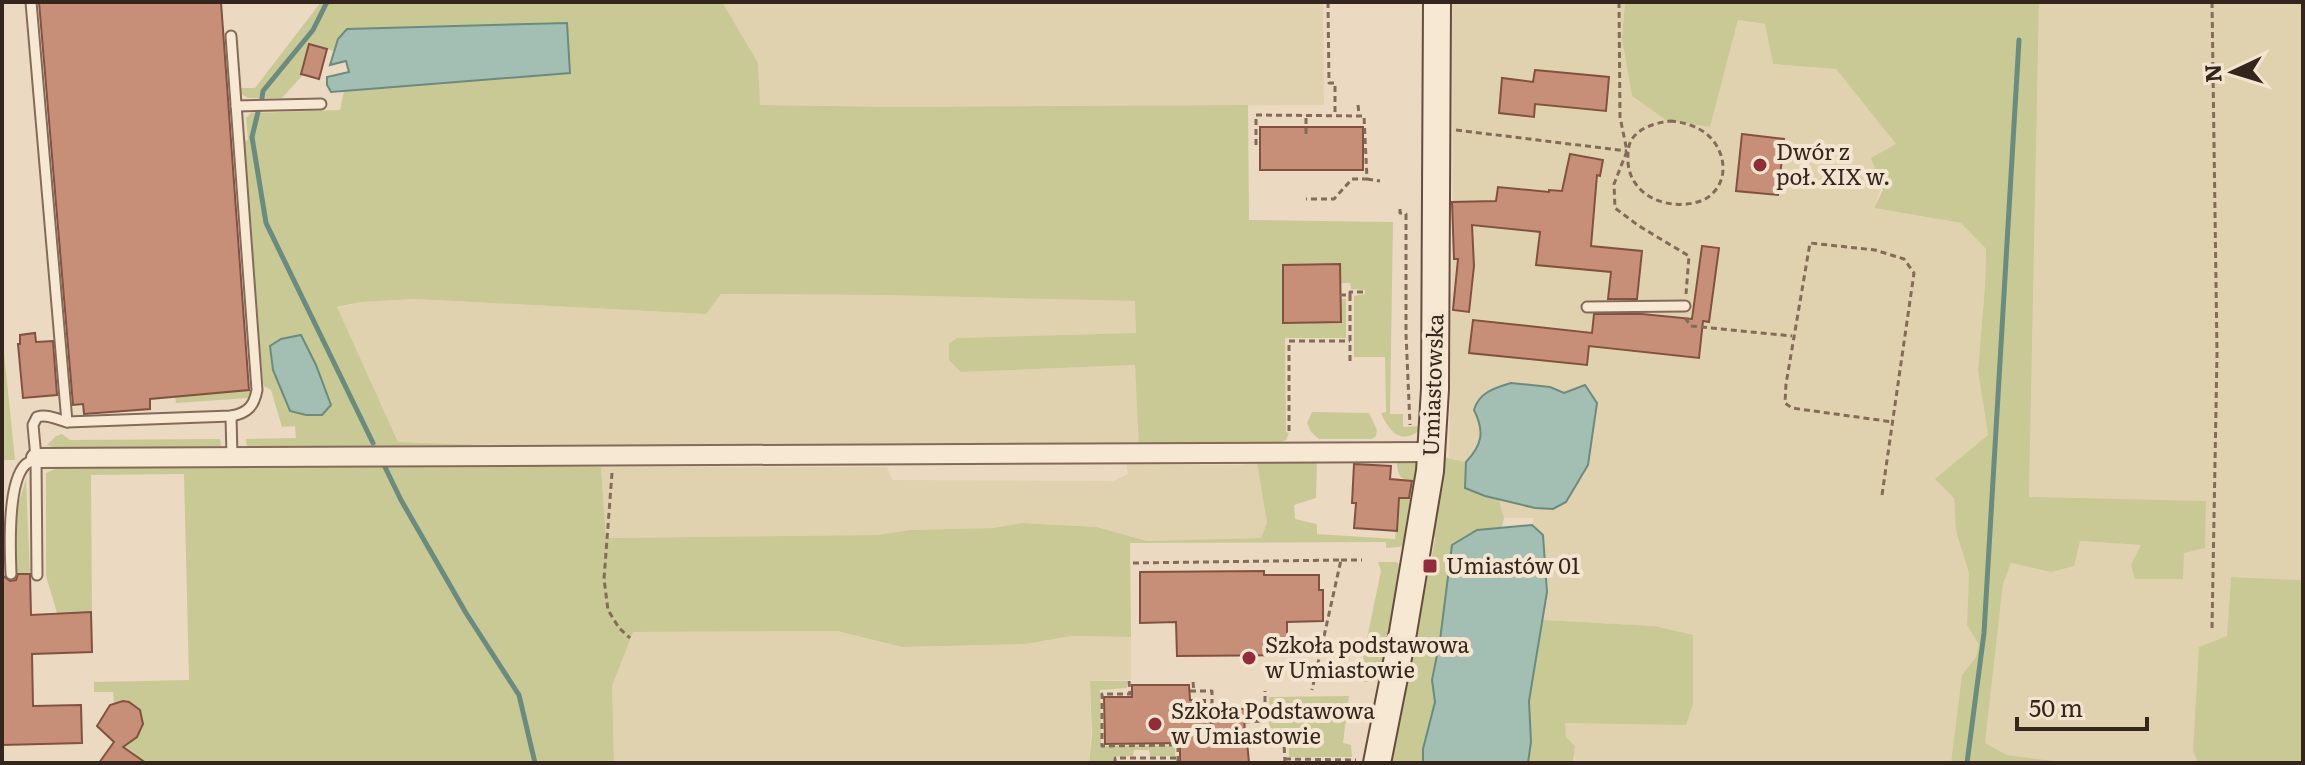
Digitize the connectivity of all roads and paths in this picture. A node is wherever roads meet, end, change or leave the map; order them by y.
1 (31, 2) edge
2 (1328, 2) edge
3 (1437, 2) edge
4 (1619, 2) edge
5 (2212, 2) edge
6 (231, 36) dead end
7 (321, 104) dead end
8 (1358, 105) dead end
9 (236, 106) junction
10 (1359, 114) junction
11 (1306, 115) junction
12 (1335, 115) junction
13 (1437, 128) junction
14 (1306, 134) dead end
15 (1256, 145) dead end
16 (1627, 151) junction
17 (1367, 179) junction
18 (1380, 181) dead end
19 (1306, 199) dead end
20 (1400, 209) dead end
21 (1364, 292) dead end
22 (1340, 295) dead end
23 (1350, 295) junction
24 (1685, 306) junction
25 (1587, 307) dead end
26 (1794, 336) junction
27 (1350, 341) junction
28 (1350, 364) dead end
29 (231, 416) junction
30 (67, 422) junction
31 (1893, 422) junction
32 (1289, 431) dead end
33 (1410, 436) dead end
34 (1431, 452) junction
35 (232, 457) junction
36 (612, 457) junction
37 (36, 458) junction
38 (1882, 495) dead end
39 (1341, 560) junction
40 (1362, 560) dead end
41 (1133, 563) dead end
42 (11, 574) dead end
43 (37, 575) dead end
44 (2212, 628) dead end
45 (630, 638) dead end
46 (1129, 681) dead end
47 (1193, 682) dead end
48 (1312, 690) dead end
49 (1265, 691) dead end
50 (1205, 708) dead end
51 (1212, 708) junction
52 (1244, 722) dead end
53 (1205, 723) dead end
54 (1248, 744) dead end
55 (1178, 760) edge
56 (1285, 761) edge
57 (1115, 763) edge
58 (1358, 763) edge
59 (1377, 763) edge

1 - 30 lane
2 - 12 path
3 - 13 main road, Umiastowska
4 - 16 path
5 - 44 path
6 - 9 lane
7 - 9 lane
8 - 10 path
9 - 29 lane
10 - 12 path
10 - 17 path
11 - 12 path
11 - 14 path
11 - 15 path
13 - 16 path
13 - 34 main road, Umiastowska
16 - 16 path
16 - 24 path
17 - 18 path
17 - 19 path
20 - 33 path
21 - 23 path
22 - 23 path
23 - 27 path
24 - 25 lane
24 - 26 path
26 - 31 path
26 - 31 path
27 - 28 path
27 - 32 path
29 - 30 lane
29 - 35 lane
30 - 37 lane
31 - 38 path
34 - 36 street
34 - 59 main road, Umiastowska
35 - 36 street
35 - 37 street
36 - 45 path
37 - 42 lane
37 - 43 lane
39 - 40 path
39 - 41 path
39 - 48 path
46 - 55 path
47 - 51 path
49 - 52 path
50 - 51 path
51 - 53 path
54 - 56 path
55 - 57 path
56 - 58 path

